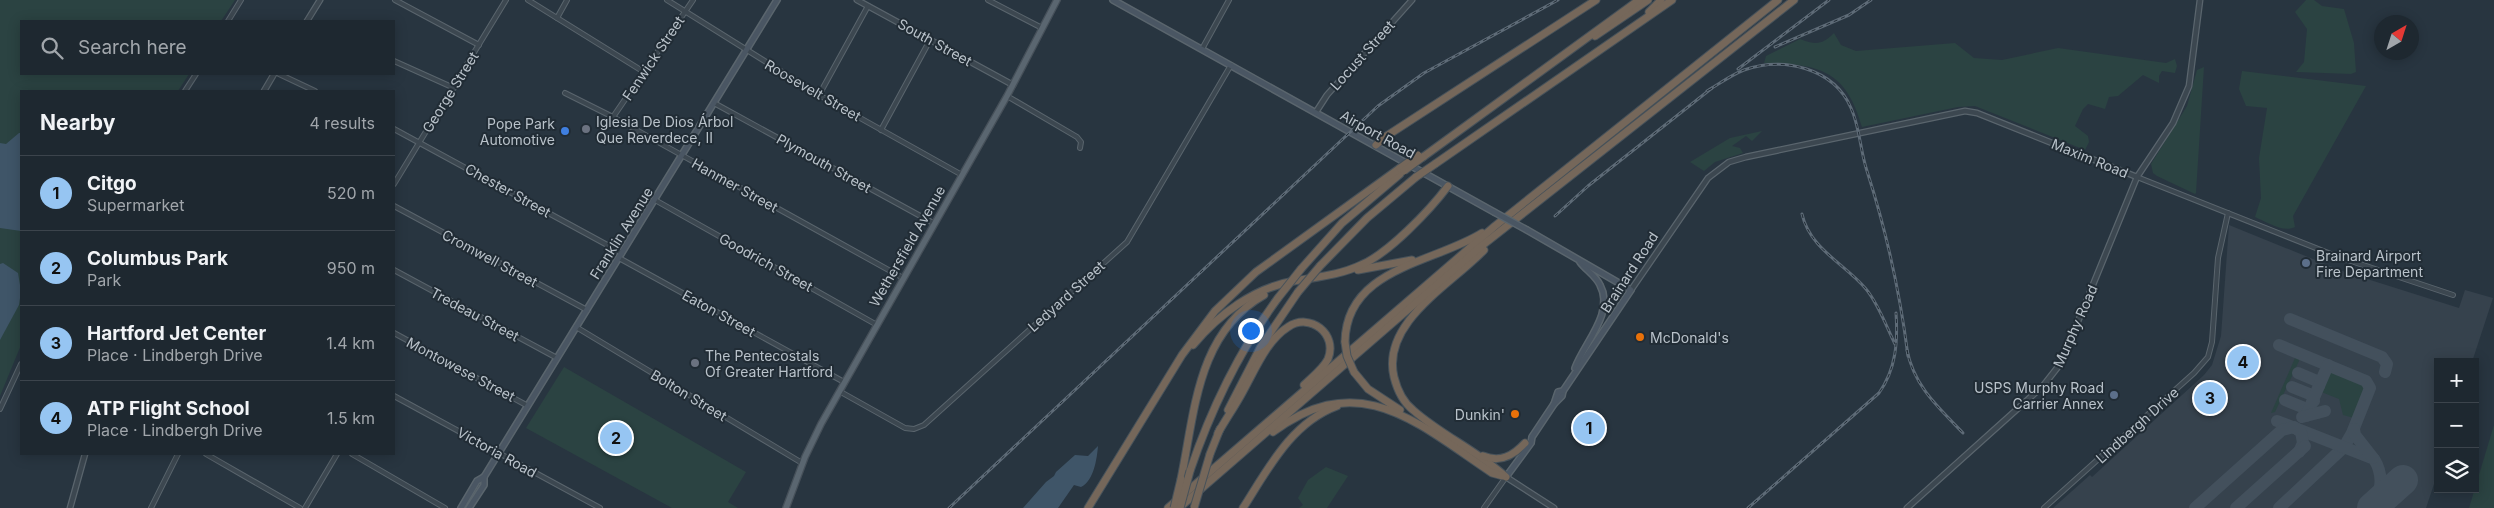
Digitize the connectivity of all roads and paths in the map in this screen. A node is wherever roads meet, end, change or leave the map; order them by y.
1 (241, 0) edge
2 (320, 0) edge
3 (395, 0) edge
4 (506, 0) edge
5 (528, 0) edge
6 (568, 0) edge
7 (667, 0) edge
8 (693, 0) edge
9 (777, 0) edge
10 (857, 0) edge
11 (988, 0) edge
12 (1057, 0) edge
13 (1113, 0) edge
14 (1229, 0) edge
15 (1412, 0) edge
16 (1596, 0) edge
17 (1639, 0) edge
18 (1648, 0) edge
19 (1661, 0) edge
20 (1672, 0) edge
21 (1778, 0) edge
22 (1794, 0) edge
23 (2200, 0) edge
24 (868, 6) junction
25 (685, 11) junction
26 (557, 18) junction
27 (229, 20) edge
28 (309, 20) edge
29 (1639, 23) junction
30 (1042, 28) junction
31 (930, 40) junction
32 (480, 45) junction
33 (1202, 49) junction
34 (746, 50) junction
35 (1570, 50) junction
36 (395, 62) edge
37 (1231, 65) junction
38 (644, 72) junction
39 (195, 75) edge
40 (273, 75) edge
41 (281, 75) edge
42 (1013, 85) junction
43 (454, 88) junction
44 (186, 90) edge
45 (265, 90) edge
46 (313, 90) edge
47 (565, 93) dead end
48 (819, 95) junction
49 (1007, 96) junction
50 (714, 103) junction
51 (1316, 112) junction
52 (612, 117) junction
53 (395, 130) edge
54 (881, 130) junction
55 (419, 142) junction
56 (1376, 145) junction
57 (1080, 148) dead end
58 (682, 156) junction
59 (1402, 169) junction
60 (1718, 169) joint
61 (962, 175) junction
62 (2136, 177) junction
63 (395, 182) edge
64 (1548, 183) junction
65 (1448, 186) junction
66 (654, 200) junction
67 (395, 207) edge
68 (2228, 213) junction
69 (935, 224) junction
70 (1501, 231) junction
71 (620, 255) junction
72 (1426, 257) junction
73 (1578, 259) junction
74 (395, 271) edge
75 (1343, 272) junction
76 (904, 278) junction
77 (1304, 280) junction
78 (1631, 290) junction
79 (2453, 295) dead end
80 (587, 310) junction
81 (877, 325) junction
82 (576, 327) junction
83 (395, 334) edge
84 (557, 358) junction
85 (20, 366) edge
86 (1572, 377) junction
87 (844, 382) junction
88 (839, 391) junction
89 (395, 397) edge
90 (1155, 399) junction
91 (1352, 402) junction
92 (528, 406) junction
93 (0, 409) edge
94 (1420, 425) junction
95 (1218, 432) junction
96 (1532, 437) junction
97 (1525, 443) junction
98 (1471, 450) junction
99 (1239, 451) junction
100 (1524, 451) junction
101 (499, 453) junction
102 (85, 455) edge
103 (178, 455) edge
104 (208, 455) edge
105 (336, 455) edge
106 (354, 455) edge
107 (802, 463) junction
108 (484, 477) junction
109 (1506, 477) junction
110 (154, 507) edge
111 (70, 508) edge
112 (300, 508) edge
113 (305, 508) edge
114 (445, 508) edge
115 (461, 508) edge
116 (470, 508) edge
117 (600, 508) edge
118 (786, 508) edge
119 (1088, 508) edge
120 (1168, 508) edge
121 (1174, 508) edge
122 (1179, 508) edge
123 (1194, 508) edge
124 (1243, 508) edge
125 (1484, 508) edge
126 (1554, 508) edge
127 (1907, 508) edge
128 (2044, 508) edge

1 - 27 street
2 - 28 street
3 - 32 street
4 - 32 street, George Street
5 - 26 street
6 - 26 street
7 - 25 street, Roosevelt Street
8 - 25 street, Fenwick Street
9 - 34 main road, Franklin Avenue
10 - 24 street, South Street
11 - 30 street
12 - 30 main road, Wethersfield Avenue
13 - 33 main road, Airport Road
14 - 33 street
15 - 51 street, Locust Street
16 - 56 highway
17 - 35 highway
18 - 35 highway
19 - 29 highway
20 - 29 highway
21 - 64 highway
22 - 70 highway
23 - 62 street, Murphy Road
24 - 31 street, South Street
24 - 48 street
25 - 34 street, Roosevelt Street
25 - 38 street, Fenwick Street
26 - 38 street
29 - 95 highway, bridge
30 - 42 main road, Wethersfield Avenue
31 - 42 street, South Street
31 - 54 street
32 - 43 street, George Street
33 - 37 main road, Airport Road
34 - 48 street, Roosevelt Street
34 - 50 main road, Franklin Avenue
35 - 59 highway, bridge
36 - 43 street
37 - 51 main road, Airport Road
37 - 88 street, Ledyard Street
38 - 52 street, Fenwick Street
39 - 44 street
40 - 45 street
41 - 46 street
42 - 49 main road, Wethersfield Avenue
43 - 55 street, George Street
47 - 52 street, Hanmer Street
48 - 54 street, Roosevelt Street
49 - 57 street
49 - 61 main road, Wethersfield Avenue
50 - 58 main road, Franklin Avenue
50 - 69 street, Plymouth Street
51 - 56 main road, Airport Road
52 - 58 street, Hanmer Street
53 - 55 street, Chester Street
54 - 61 street, Roosevelt Street
55 - 63 street, George Street
55 - 71 street, Chester Street
56 - 65 main road, Airport Road
58 - 66 main road, Franklin Avenue
58 - 76 street, Hanmer Street
59 - 90 highway
59 - 122 highway, bridge
60 - 62 street, Maxim Road
60 - 78 street, Brainard Road
61 - 69 main road, Wethersfield Avenue
62 - 68 street, Maxim Road
62 - 127 street, Murphy Road
64 - 72 highway
64 - 99 highway
65 - 73 main road, Airport Road, bridge
65 - 75 highway
66 - 71 main road, Franklin Avenue
66 - 81 street, Goodrich Street
67 - 80 street, Cromwell Street
68 - 79 street, Maxim Road
68 - 128 street, Lindbergh Drive
69 - 76 main road, Wethersfield Avenue
70 - 98 highway
70 - 99 highway
71 - 80 main road, Franklin Avenue
71 - 87 street, Eaton Street
72 - 75 highway
72 - 94 highway, bridge
73 - 78 main road, Airport Road
73 - 86 main road
74 - 84 street, Tredeau Street
75 - 77 highway
76 - 81 main road, Wethersfield Avenue
77 - 90 highway
77 - 121 highway, bridge
78 - 86 main road, Brainard Road
80 - 82 main road, Franklin Avenue
81 - 87 main road, Wethersfield Avenue
82 - 84 main road, Franklin Avenue
82 - 107 street, Bolton Street
83 - 92 street, Montowese Street
84 - 92 main road, Franklin Avenue
85 - 93 street
86 - 96 main road, Brainard Road
87 - 88 main road, Wethersfield Avenue
88 - 107 main road, Wethersfield Avenue
89 - 101 street, Victoria Road
90 - 119 highway
91 - 94 highway
91 - 99 highway
91 - 124 highway
92 - 101 main road, Franklin Avenue
94 - 109 highway
95 - 99 highway
95 - 123 highway, bridge
96 - 97 main road, Brainard Road
96 - 100 main road, Brainard Road
97 - 98 highway
97 - 100 main road, Brainard Road
98 - 109 highway
99 - 120 highway
99 - 122 highway
100 - 109 main road, Brainard Road
101 - 108 main road, Franklin Avenue
101 - 117 street, Victoria Road
102 - 111 street
103 - 110 street
104 - 112 street
105 - 113 street
106 - 114 street
107 - 118 main road, Wethersfield Avenue
108 - 115 main road
108 - 116 main road
109 - 125 street, Brainard Road
109 - 126 street

